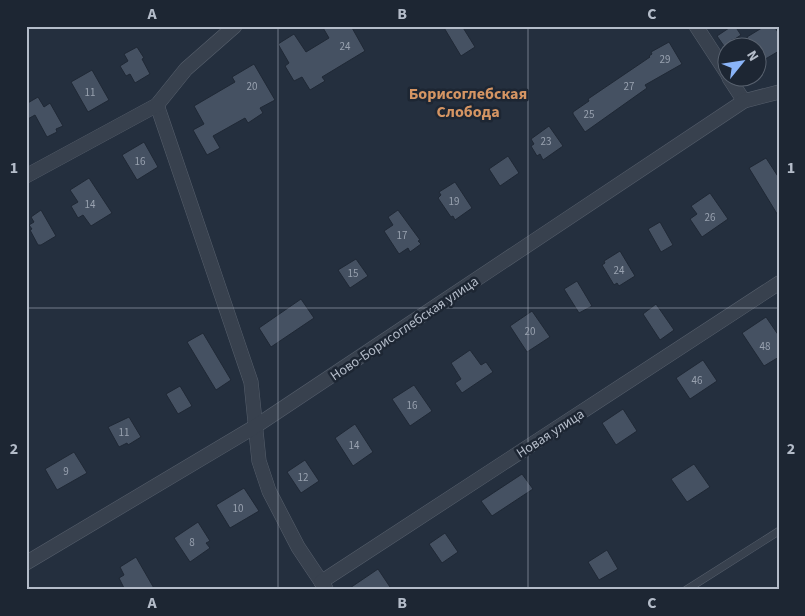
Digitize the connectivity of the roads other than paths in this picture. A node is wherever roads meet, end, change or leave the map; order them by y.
1 (235, 26) edge
2 (696, 26) edge
3 (718, 60) edge
4 (736, 88) edge
5 (779, 92) edge
6 (744, 101) junction
7 (157, 105) junction
8 (26, 176) edge
9 (779, 283) edge
10 (256, 426) junction
11 (779, 531) edge
12 (26, 563) edge
13 (324, 586) edge
14 (686, 590) edge

1 - 7 street
2 - 3 street
4 - 6 street
5 - 6 street, Ново-Борисоглебская улица
6 - 10 street, Ново-Борисоглебская улица
7 - 8 street
7 - 10 street
9 - 13 street, Новая улица
10 - 12 street, Ново-Борисоглебская улица
10 - 13 street
11 - 14 lane

